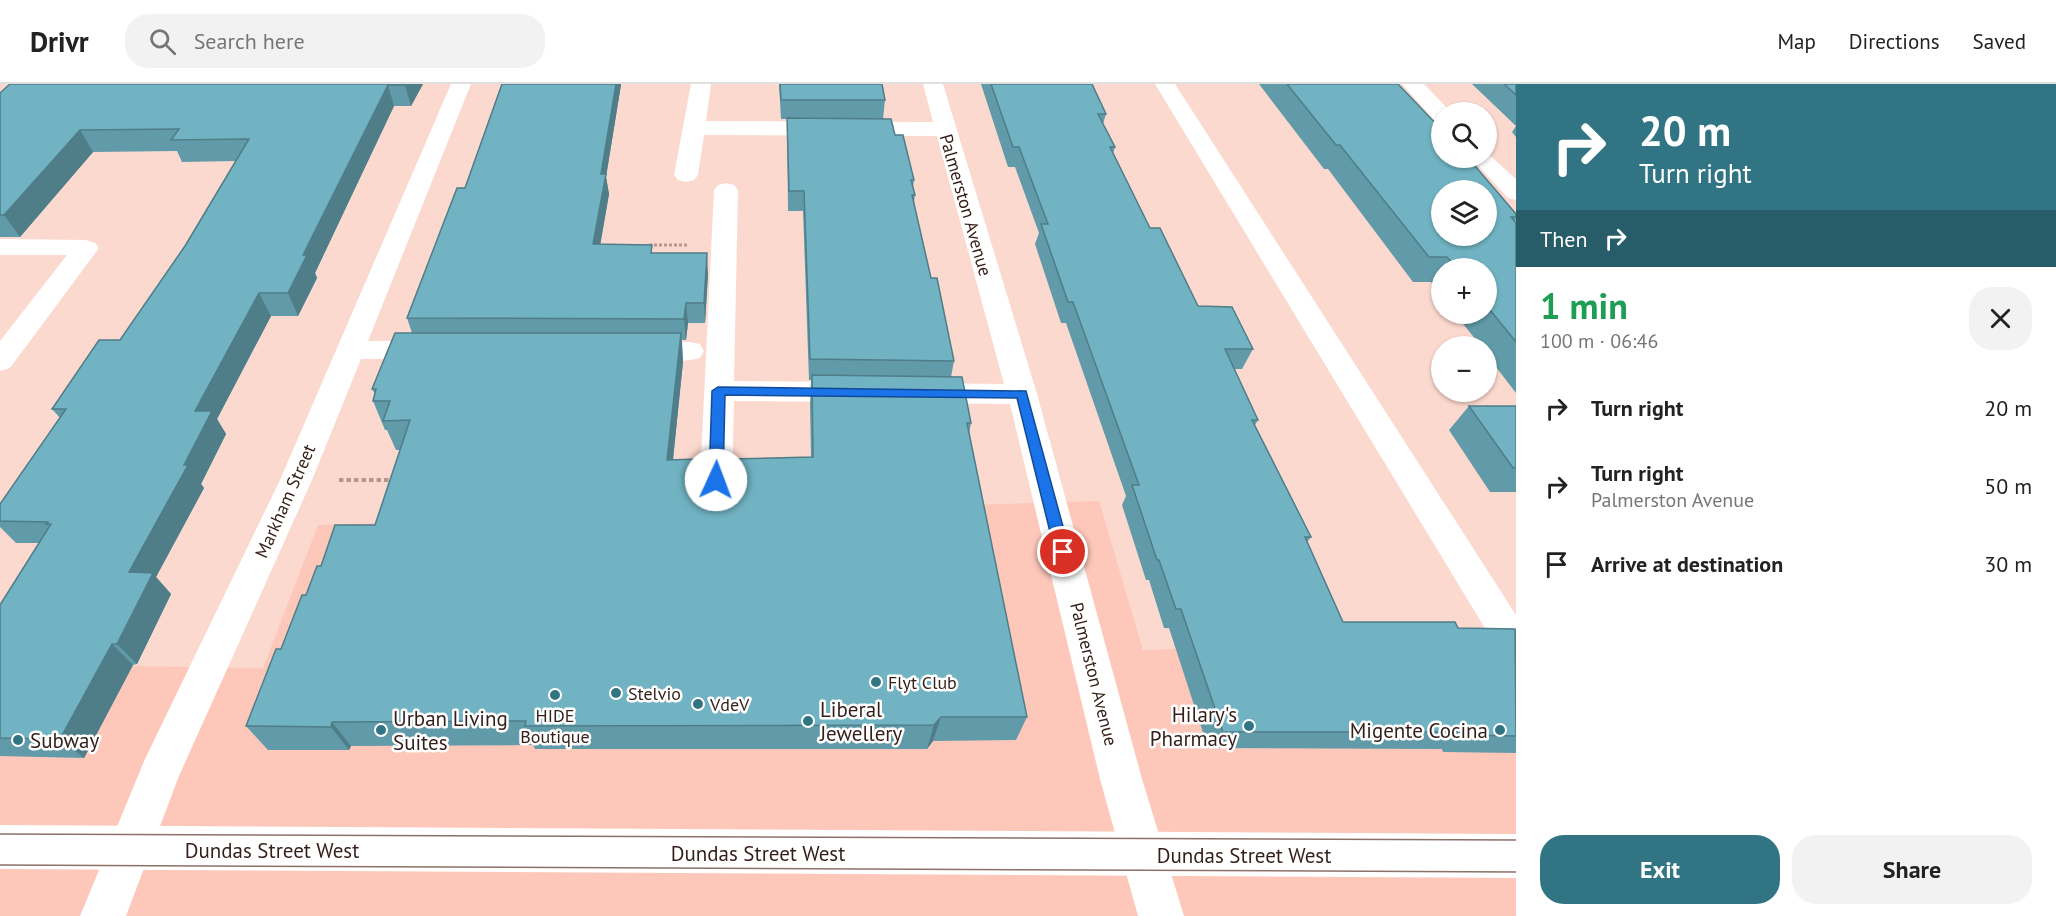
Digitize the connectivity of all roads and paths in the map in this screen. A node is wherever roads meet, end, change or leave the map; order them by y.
1 (461, 84) edge
2 (701, 84) edge
3 (933, 84) edge
4 (1165, 84) edge
5 (1412, 84) edge
6 (1431, 104) edge
7 (693, 128) junction
8 (944, 129) junction
9 (1492, 168) edge
10 (686, 175) dead end
11 (726, 190) dead end
12 (1516, 193) edge
13 (642, 245) edge
14 (724, 245) junction
15 (0, 247) edge
16 (351, 350) junction
17 (458, 350) edge
18 (609, 351) edge
19 (690, 351) dead end
20 (0, 361) edge
21 (718, 391) junction
22 (1022, 394) junction
23 (296, 480) junction
24 (399, 480) edge
25 (716, 480) edge
26 (1516, 647) edge
27 (0, 847) edge
28 (130, 848) junction
29 (1143, 855) junction
30 (1516, 856) edge
31 (103, 916) edge
32 (1161, 916) edge

1 - 16 street, Markham Street
2 - 7 street
3 - 8 street, Palmerston Avenue
4 - 26 street
5 - 6 street
7 - 8 street
7 - 10 street
8 - 22 street, Palmerston Avenue
9 - 12 street
11 - 14 street
13 - 14 path
14 - 21 street
15 - 20 street
16 - 17 street
16 - 23 street, Markham Street
18 - 19 street
21 - 22 street
21 - 25 street
22 - 29 street, Palmerston Avenue
23 - 24 path
23 - 28 street, Markham Street
27 - 28 street, Dundas Street West
28 - 29 street, Dundas Street West
28 - 31 street, Markham Street
29 - 30 street, Dundas Street West
29 - 32 street, Palmerston Avenue

